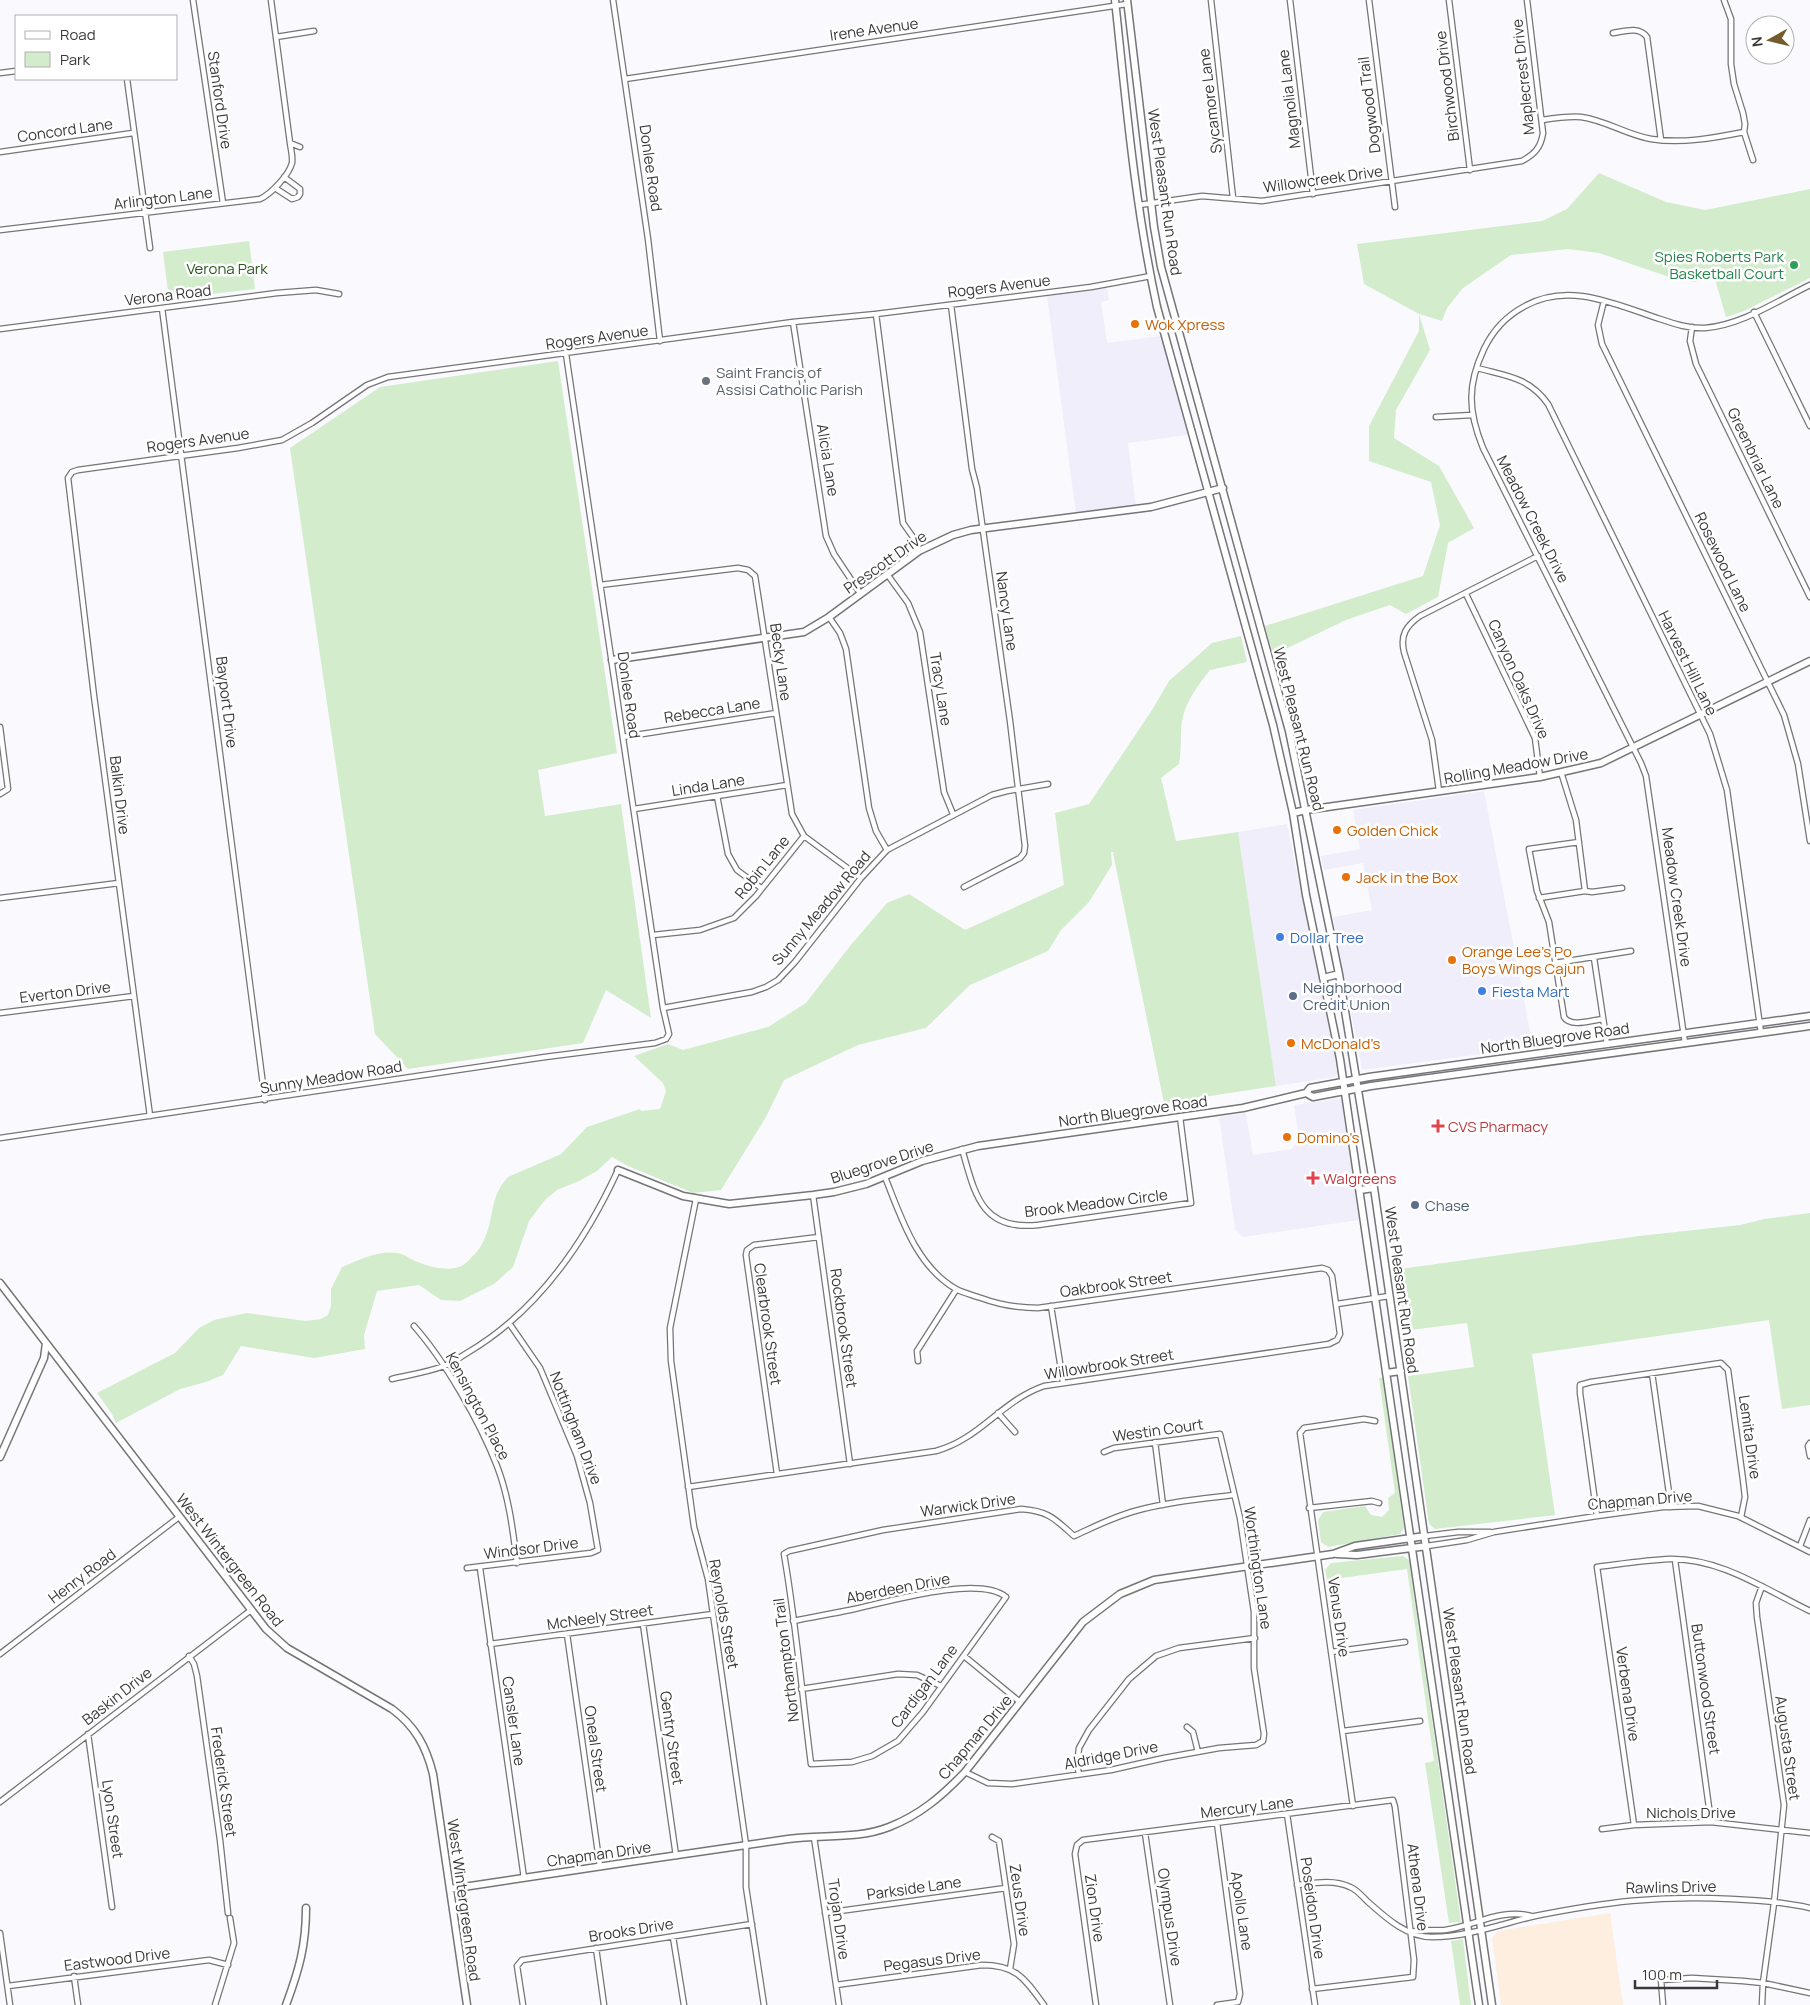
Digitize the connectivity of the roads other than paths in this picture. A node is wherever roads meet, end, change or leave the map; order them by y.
1 (193, 0) edge
2 (271, 0) edge
3 (613, 0) edge
4 (1211, 0) edge
5 (1290, 0) edge
6 (1369, 0) edge
7 (1449, 0) edge
8 (1528, 0) edge
9 (1724, 0) edge
10 (1127, 2) edge
11 (1115, 3) edge
12 (314, 31) dead end
13 (1613, 33) dead end
14 (276, 37) junction
15 (15, 71) edge
16 (0, 73) edge
17 (625, 79) junction
18 (126, 80) edge
19 (1542, 120) junction
20 (1744, 132) junction
21 (133, 133) junction
22 (1662, 140) junction
23 (290, 143) junction
24 (300, 147) dead end
25 (0, 152) edge
26 (1754, 160) dead end
27 (1511, 164) joint
28 (1470, 170) junction
29 (284, 177) junction
30 (1391, 182) junction
31 (275, 188) junction
32 (1312, 194) junction
33 (1233, 198) junction
34 (223, 203) junction
35 (1152, 204) junction
36 (1139, 205) junction
37 (1394, 207) dead end
38 (145, 212) junction
39 (0, 230) edge
40 (150, 248) dead end
41 (1162, 273) junction
42 (1150, 276) junction
43 (1810, 285) edge
44 (339, 294) dead end
45 (1604, 301) junction
46 (951, 305) junction
47 (162, 308) junction
48 (1754, 312) junction
49 (876, 314) junction
50 (793, 322) junction
51 (0, 328) edge
52 (1692, 328) junction
53 (660, 340) junction
54 (566, 354) junction
55 (1477, 368) junction
56 (1190, 377) junction
57 (1177, 381) junction
58 (1472, 415) junction
59 (1436, 417) dead end
60 (1810, 426) edge
61 (182, 455) junction
62 (68, 478) joint
63 (1223, 488) junction
64 (1208, 493) junction
65 (983, 529) junction
66 (919, 551) junction
67 (1538, 556) junction
68 (887, 574) junction
69 (600, 584) junction
70 (1250, 590) junction
71 (860, 593) junction
72 (1236, 593) junction
73 (1466, 594) junction
74 (1810, 597) edge
75 (829, 617) junction
76 (765, 637) junction
77 (612, 660) junction
78 (1810, 661) edge
79 (1767, 681) junction
80 (776, 713) junction
81 (1700, 715) junction
82 (0, 727) edge
83 (623, 737) junction
84 (1632, 747) junction
85 (1561, 772) junction
86 (1540, 777) junction
87 (1048, 784) dead end
88 (787, 785) junction
89 (1018, 789) junction
90 (1439, 791) junction
91 (0, 794) edge
92 (717, 796) junction
93 (634, 809) junction
94 (1306, 810) junction
95 (953, 814) junction
96 (1293, 814) junction
97 (804, 836) junction
98 (1810, 841) edge
99 (1579, 842) junction
100 (886, 850) junction
101 (861, 878) junction
102 (119, 883) junction
103 (964, 887) dead end
104 (761, 888) junction
105 (1622, 888) dead end
106 (1585, 891) junction
107 (0, 898) edge
108 (1539, 898) junction
109 (652, 935) junction
110 (1631, 951) dead end
111 (1594, 958) junction
112 (1555, 963) junction
113 (1339, 974) junction
114 (1323, 978) junction
115 (134, 996) junction
116 (663, 1008) junction
117 (0, 1013) edge
118 (1810, 1016) edge
119 (1603, 1019) junction
120 (1760, 1023) junction
121 (1810, 1026) edge
122 (1683, 1033) junction
123 (1761, 1033) junction
124 (666, 1039) joint
125 (1684, 1043) junction
126 (1607, 1044) junction
127 (1465, 1063) junction
128 (1439, 1067) junction
129 (1468, 1073) junction
130 (1441, 1077) junction
131 (1357, 1079) junction
132 (1344, 1082) junction
133 (1359, 1088) junction
134 (1346, 1091) junction
135 (1306, 1093) junction
136 (265, 1100) junction
137 (150, 1116) junction
138 (1180, 1117) junction
139 (0, 1138) edge
140 (962, 1149) junction
141 (618, 1170) joint
142 (885, 1177) junction
143 (1374, 1188) junction
144 (1360, 1190) junction
145 (813, 1195) junction
146 (696, 1199) junction
147 (818, 1237) junction
148 (0, 1283) edge
149 (956, 1290) junction
150 (1389, 1296) junction
151 (1375, 1298) junction
152 (1336, 1304) junction
153 (1051, 1306) junction
154 (510, 1323) junction
155 (414, 1326) dead end
156 (46, 1344) junction
157 (918, 1361) dead end
158 (444, 1366) junction
159 (1401, 1371) junction
160 (1386, 1373) junction
161 (1652, 1373) junction
162 (392, 1379) dead end
163 (1063, 1382) junction
164 (998, 1413) junction
165 (1375, 1421) dead end
166 (1014, 1432) dead end
167 (1215, 1435) joint
168 (1155, 1442) junction
169 (1810, 1443) edge
170 (1104, 1452) dead end
171 (1810, 1456) edge
172 (0, 1457) edge
173 (850, 1464) junction
174 (777, 1474) junction
175 (688, 1487) junction
176 (1234, 1495) junction
177 (1379, 1504) dead end
178 (1163, 1506) junction
179 (1672, 1507) junction
180 (1309, 1508) junction
181 (1597, 1516) junction
182 (180, 1517) junction
183 (1741, 1517) junction
184 (1810, 1520) edge
185 (1494, 1532) junction
186 (1425, 1536) junction
187 (1411, 1538) junction
188 (1427, 1546) junction
189 (1800, 1546) junction
190 (1412, 1548) junction
191 (598, 1550) joint
192 (1810, 1552) edge
193 (784, 1554) joint
194 (1333, 1554) junction
195 (1317, 1556) junction
196 (1675, 1560) junction
197 (518, 1563) junction
198 (1246, 1567) junction
199 (467, 1568) dead end
200 (480, 1568) junction
201 (1762, 1586) junction
202 (1006, 1597) joint
203 (251, 1610) junction
204 (1810, 1611) edge
205 (713, 1614) junction
206 (793, 1621) junction
207 (643, 1624) junction
208 (567, 1634) junction
209 (1255, 1638) junction
210 (1405, 1642) dead end
211 (490, 1644) junction
212 (1441, 1647) junction
213 (1427, 1650) junction
214 (1331, 1652) junction
215 (0, 1654) edge
216 (189, 1656) junction
217 (964, 1656) junction
218 (941, 1686) junction
219 (801, 1689) junction
220 (1020, 1702) junction
221 (1420, 1722) dead end
222 (1187, 1727) dead end
223 (1342, 1731) junction
224 (88, 1734) junction
225 (1263, 1741) joint
226 (1198, 1752) junction
227 (811, 1764) joint
228 (965, 1772) junction
229 (1078, 1774) junction
230 (1393, 1800) joint
231 (0, 1802) edge
232 (1353, 1806) junction
233 (1287, 1814) junction
234 (1711, 1822) junction
235 (1217, 1824) junction
236 (1634, 1825) junction
237 (1602, 1829) dead end
238 (1782, 1829) junction
239 (1145, 1833) junction
240 (1810, 1833) edge
241 (814, 1836) junction
242 (992, 1837) dead end
243 (1105, 1838) joint
244 (746, 1845) junction
245 (676, 1856) junction
246 (600, 1867) junction
247 (524, 1878) junction
248 (1297, 1885) junction
249 (1006, 1888) junction
250 (450, 1889) junction
251 (1774, 1903) junction
252 (112, 1907) dead end
253 (306, 1908) dead end
254 (1810, 1908) edge
255 (826, 1914) junction
256 (1533, 1917) junction
257 (1480, 1919) junction
258 (752, 1924) junction
259 (1467, 1926) junction
260 (1482, 1930) junction
261 (1411, 1932) junction
262 (0, 1933) edge
263 (1468, 1933) junction
264 (673, 1936) junction
265 (596, 1948) junction
266 (228, 1965) junction
267 (1010, 1969) junction
268 (74, 1976) junction
269 (1763, 1983) junction
270 (836, 1985) junction
271 (8, 1986) junction
272 (1312, 1989) junction
273 (1810, 1993) edge
274 (10, 2005) edge
275 (78, 2005) edge
276 (215, 2005) edge
277 (286, 2005) edge
278 (468, 2005) edge
279 (523, 2005) edge
280 (604, 2005) edge
281 (684, 2005) edge
282 (764, 2005) edge
283 (839, 2005) edge
284 (1044, 2005) edge
285 (1096, 2005) edge
286 (1170, 2005) edge
287 (1217, 2005) edge
288 (1315, 2005) edge
289 (1478, 2005) edge
290 (1492, 2005) edge
291 (1663, 2005) edge
292 (1762, 2005) edge

1 - 34 street, Stanford Drive
2 - 14 street, Arlington Lane
3 - 17 street, Donlee Road
4 - 33 street, Sycamore Lane
5 - 32 street, Magnolia Lane
6 - 30 street, Dogwood Trail
7 - 28 street, Birchwood Drive
8 - 19 street, Maplecrest Drive
9 - 20 street
10 - 11 street, Irene Avenue
10 - 35 main road, West Pleasant Run Road
11 - 17 street, Irene Avenue
11 - 36 main road, West Pleasant Run Road
12 - 14 street
13 - 22 street
14 - 23 street, Arlington Lane
15 - 16 street
17 - 53 street, Donlee Road
18 - 21 street
19 - 22 street
19 - 27 street, Maplecrest Drive
20 - 22 street
20 - 26 street
21 - 25 street, Concord Lane
21 - 38 street
23 - 24 street
23 - 29 street, Arlington Lane
27 - 28 street, Willowcreek Drive
28 - 30 street, Willowcreek Drive
29 - 31 street, Arlington Lane
29 - 31 street
30 - 32 street, Willowcreek Drive
30 - 37 street, Dogwood Trail
31 - 34 street, Arlington Lane
32 - 33 street, Willowcreek Drive
33 - 35 street, Willowcreek Drive
34 - 38 street, Arlington Lane
35 - 36 street, Willowcreek Drive
35 - 41 main road, West Pleasant Run Road
36 - 42 main road, West Pleasant Run Road
38 - 39 street, Arlington Lane
38 - 40 street
41 - 42 main road
41 - 56 main road, West Pleasant Run Road
42 - 46 street, Rogers Avenue
42 - 57 main road, West Pleasant Run Road
43 - 48 street, Meadow Creek Drive
44 - 47 street, Verona Road
45 - 52 street, Meadow Creek Drive
45 - 55 street, Meadow Creek Drive
45 - 79 street, Rosewood Lane
46 - 49 street, Rogers Avenue
46 - 65 street, Nancy Lane
47 - 51 street, Verona Road
47 - 61 street, Bayport Drive
48 - 52 street, Meadow Creek Drive
48 - 60 street
49 - 50 street, Rogers Avenue
49 - 66 street
50 - 53 street, Rogers Avenue
50 - 71 street, Alicia Lane
52 - 74 street, Greenbriar Lane
53 - 54 street, Rogers Avenue
54 - 61 street, Rogers Avenue
54 - 69 street, Donlee Road
55 - 58 street, Meadow Creek Drive
55 - 81 street, Harvest Hill Lane
56 - 57 main road
56 - 63 main road, West Pleasant Run Road
57 - 64 main road, West Pleasant Run Road
58 - 59 street
58 - 67 street, Meadow Creek Drive
61 - 62 street, Rogers Avenue
61 - 136 street, Bayport Drive
62 - 102 street, Balkin Drive
63 - 64 main road, Prescott Drive
63 - 70 main road, West Pleasant Run Road
64 - 65 main road, Prescott Drive
64 - 72 main road, West Pleasant Run Road
65 - 66 main road, Prescott Drive
65 - 89 street, Nancy Lane
66 - 68 main road, Prescott Drive
67 - 73 street
67 - 84 street, Meadow Creek Drive
68 - 71 main road, Prescott Drive
68 - 95 street, Tracy Lane
69 - 76 street, Becky Lane
69 - 77 street, Donlee Road
70 - 72 main road
70 - 94 main road, West Pleasant Run Road
71 - 75 main road, Prescott Drive
72 - 96 main road, West Pleasant Run Road
73 - 86 street, Canyon Oaks Drive
73 - 90 street
75 - 76 main road, Prescott Drive
75 - 100 street
76 - 77 main road, Prescott Drive
76 - 80 street, Becky Lane
77 - 83 street, Donlee Road
78 - 79 main road, Rolling Meadow Drive
79 - 81 main road, Rolling Meadow Drive
79 - 98 street, Rosewood Lane
80 - 83 street, Rebecca Lane
80 - 88 street, Becky Lane
81 - 84 main road, Rolling Meadow Drive
81 - 120 street, Harvest Hill Lane
82 - 91 street
83 - 93 street, Donlee Road
84 - 85 main road, Rolling Meadow Drive
84 - 122 street, Meadow Creek Drive
85 - 86 main road, Rolling Meadow Drive
85 - 99 street
86 - 90 main road, Rolling Meadow Drive
87 - 89 street, Sunny Meadow Road
88 - 92 street, Linda Lane
88 - 97 street, Becky Lane
89 - 95 street, Sunny Meadow Road
89 - 103 street, Nancy Lane
90 - 94 main road, Rolling Meadow Drive
92 - 93 street, Linda Lane
92 - 104 street
93 - 109 street, Donlee Road
94 - 96 main road, Rolling Meadow Drive
94 - 113 main road, West Pleasant Run Road
95 - 100 street, Sunny Meadow Road
96 - 114 main road, West Pleasant Run Road
97 - 101 street, Becky Lane
97 - 104 street, Robin Lane
99 - 106 street
99 - 108 street
100 - 101 street, Sunny Meadow Road
101 - 116 street, Sunny Meadow Road
102 - 107 street
102 - 115 street, Balkin Drive
104 - 109 street, Robin Lane
105 - 106 street
106 - 108 street
108 - 112 street
109 - 116 street, Donlee Road
110 - 111 street
111 - 112 street
111 - 119 street
112 - 119 street
113 - 114 main road
113 - 131 main road, West Pleasant Run Road
114 - 132 main road, West Pleasant Run Road
115 - 117 street, Everton Drive
115 - 137 street, Balkin Drive
116 - 124 street, Donlee Road
118 - 120 main road, North Bluegrove Road
119 - 126 street
120 - 122 main road, North Bluegrove Road
120 - 123 street, Harvest Hill Lane
121 - 123 main road, North Bluegrove Road
122 - 125 street, Meadow Creek Drive
122 - 126 main road, North Bluegrove Road
123 - 125 main road, North Bluegrove Road
124 - 136 street, Sunny Meadow Road
125 - 129 main road, North Bluegrove Road
126 - 127 main road, North Bluegrove Road
127 - 128 main road, North Bluegrove Road
127 - 129 main road
128 - 130 main road
128 - 131 main road, North Bluegrove Road
129 - 130 main road, North Bluegrove Road
130 - 133 main road, North Bluegrove Road
131 - 132 main road, North Bluegrove Road
131 - 133 main road, West Pleasant Run Road
132 - 134 main road, West Pleasant Run Road
132 - 135 main road, North Bluegrove Road
133 - 134 main road, North Bluegrove Road
133 - 143 main road, West Pleasant Run Road
134 - 135 main road, North Bluegrove Road
134 - 144 main road, West Pleasant Run Road
135 - 138 main road, North Bluegrove Road
136 - 137 street, Sunny Meadow Road
137 - 139 street, Sunny Meadow Road
138 - 140 main road, North Bluegrove Road
138 - 140 street, Brook Meadow Circle
140 - 142 main road, Bluegrove Drive
141 - 146 main road
141 - 154 street
142 - 145 main road, Bluegrove Drive
142 - 149 street, Oakbrook Street
143 - 144 main road
143 - 150 main road, West Pleasant Run Road
144 - 151 main road, West Pleasant Run Road
145 - 146 main road, Bluegrove Drive
145 - 147 street, Rockbrook Street
146 - 175 street, Reynolds Street
147 - 173 street, Rockbrook Street
147 - 174 street, Clearbrook Street
148 - 156 main road, West Wintergreen Road
149 - 153 street, Oakbrook Street
149 - 157 street
150 - 151 street
150 - 159 main road, West Pleasant Run Road
151 - 152 street
151 - 160 main road, West Pleasant Run Road
152 - 153 street, Oakbrook Street
152 - 163 street, Willowbrook Street
153 - 163 street
154 - 158 street
154 - 191 street, Nottingham Drive
155 - 158 street, Kensington Place
156 - 172 main road
156 - 182 main road, West Wintergreen Road
158 - 162 street
158 - 197 street, Kensington Place
159 - 160 main road
159 - 186 main road, West Pleasant Run Road
160 - 187 main road, West Pleasant Run Road
161 - 179 street
161 - 181 street
161 - 183 street, Lemita Drive
163 - 164 street, Willowbrook Street
164 - 166 street
164 - 173 street, Willowbrook Street
165 - 180 street, Venus Drive
167 - 168 street, Westin Court
167 - 176 street, Worthington Lane
168 - 170 street, Westin Court
168 - 178 street
169 - 171 street
173 - 174 street, Willowbrook Street
174 - 175 street, Willowbrook Street
175 - 205 street, Reynolds Street
176 - 178 street, Warwick Drive
176 - 198 street, Worthington Lane
177 - 180 street
178 - 193 street, Warwick Drive
179 - 181 street, Chapman Drive
179 - 183 street, Chapman Drive
180 - 195 street, Venus Drive
181 - 185 street, Chapman Drive
182 - 203 main road, West Wintergreen Road
182 - 215 street, Henry Road
183 - 189 street, Chapman Drive
184 - 189 street
185 - 186 street, Chapman Drive
185 - 188 street, Chapman Drive
186 - 187 main road, Chapman Drive
186 - 188 main road, West Pleasant Run Road
187 - 190 main road, West Pleasant Run Road
187 - 194 main road, Chapman Drive
188 - 190 main road, Chapman Drive
188 - 212 main road, West Pleasant Run Road
189 - 192 street, Chapman Drive
190 - 194 main road, Chapman Drive
190 - 213 main road, West Pleasant Run Road
191 - 197 street, Windsor Drive
193 - 206 street, Northampton Trail
194 - 195 main road, Chapman Drive
195 - 198 main road, Chapman Drive
195 - 214 street, Venus Drive
196 - 201 street
196 - 234 street, Buttonwood Street
196 - 236 street, Verbena Drive
197 - 200 street, Windsor Drive
198 - 209 street, Worthington Lane
198 - 220 main road, Chapman Drive
199 - 200 street, Windsor Drive
200 - 211 street, Cansler Lane
201 - 204 street
201 - 238 street, Augusta Street
202 - 206 street, Aberdeen Drive
202 - 217 street, Cardigan Lane
203 - 216 street, Baskin Drive
203 - 250 main road, West Wintergreen Road
205 - 207 street, McNeely Street
205 - 244 street, Reynolds Street
206 - 219 street, Northampton Trail
207 - 208 street, McNeely Street
207 - 245 street, Gentry Street
208 - 211 street, McNeely Street
208 - 246 street, Oneal Street
209 - 225 street, Worthington Lane
209 - 229 street
210 - 214 street
211 - 247 street, Cansler Lane
212 - 213 main road
212 - 257 main road, West Pleasant Run Road
213 - 259 main road, West Pleasant Run Road
214 - 223 street, Venus Drive
216 - 224 street, Baskin Drive
216 - 266 street, Frederick Street
217 - 218 street, Cardigan Lane
217 - 220 street
218 - 219 street
218 - 227 street, Cardigan Lane
219 - 227 street, Northampton Trail
220 - 228 main road, Chapman Drive
221 - 223 street
222 - 226 street
223 - 232 street, Venus Drive
224 - 231 street, Baskin Drive
224 - 252 street, Lyon Street
225 - 226 street, Aldridge Drive
226 - 229 street, Aldridge Drive
228 - 229 street, Aldridge Drive
228 - 241 main road, Chapman Drive
230 - 232 street, Mercury Lane
230 - 261 street, Athena Drive
232 - 233 street, Mercury Lane
233 - 235 street, Mercury Lane
233 - 248 street, Poseidon Drive
234 - 236 street, Nichols Drive
234 - 238 street, Nichols Drive
235 - 239 street, Mercury Lane
235 - 287 street, Apollo Lane
236 - 237 street, Nichols Drive
238 - 240 street, Nichols Drive
238 - 251 street, Augusta Street
239 - 243 street, Mercury Lane
239 - 286 street, Olympus Drive
241 - 244 main road, Chapman Drive
241 - 255 street, Trojan Drive
242 - 249 street, Zeus Drive
243 - 285 street, Zion Drive
244 - 245 main road, Chapman Drive
244 - 258 street, Reynolds Street
245 - 246 main road, Chapman Drive
246 - 247 main road, Chapman Drive
247 - 250 main road, Chapman Drive
248 - 261 street, Rawlins Drive
248 - 272 street, Poseidon Drive
249 - 255 street, Parkside Lane
249 - 267 street, Zeus Drive
250 - 278 main road, West Wintergreen Road
251 - 254 street, Rawlins Drive
251 - 256 street, Rawlins Drive
251 - 269 street, Augusta Street
253 - 277 main road
255 - 270 street, Trojan Drive
256 - 257 street, Rawlins Drive
256 - 260 street, Rawlins Drive
257 - 259 street, Rawlins Drive
257 - 260 main road, West Pleasant Run Road
258 - 264 street, Brooks Drive
258 - 282 street, Reynolds Street
259 - 261 street, Rawlins Drive
259 - 263 main road, West Pleasant Run Road
260 - 263 street, Rawlins Drive
260 - 290 main road, West Pleasant Run Road
261 - 263 street, Rawlins Drive
261 - 272 street, Athena Drive
262 - 271 street
263 - 289 main road, West Pleasant Run Road
264 - 265 street, Brooks Drive
264 - 281 street
265 - 279 street, Brooks Drive
265 - 280 street
266 - 268 street, Eastwood Drive
266 - 276 street, Frederick Street
267 - 270 street, Pegasus Drive
267 - 284 street
268 - 271 street, Eastwood Drive
268 - 275 street
269 - 273 street
269 - 291 street
269 - 292 street, Augusta Street
270 - 283 street, Trojan Drive
271 - 274 street
272 - 288 street, Poseidon Drive

